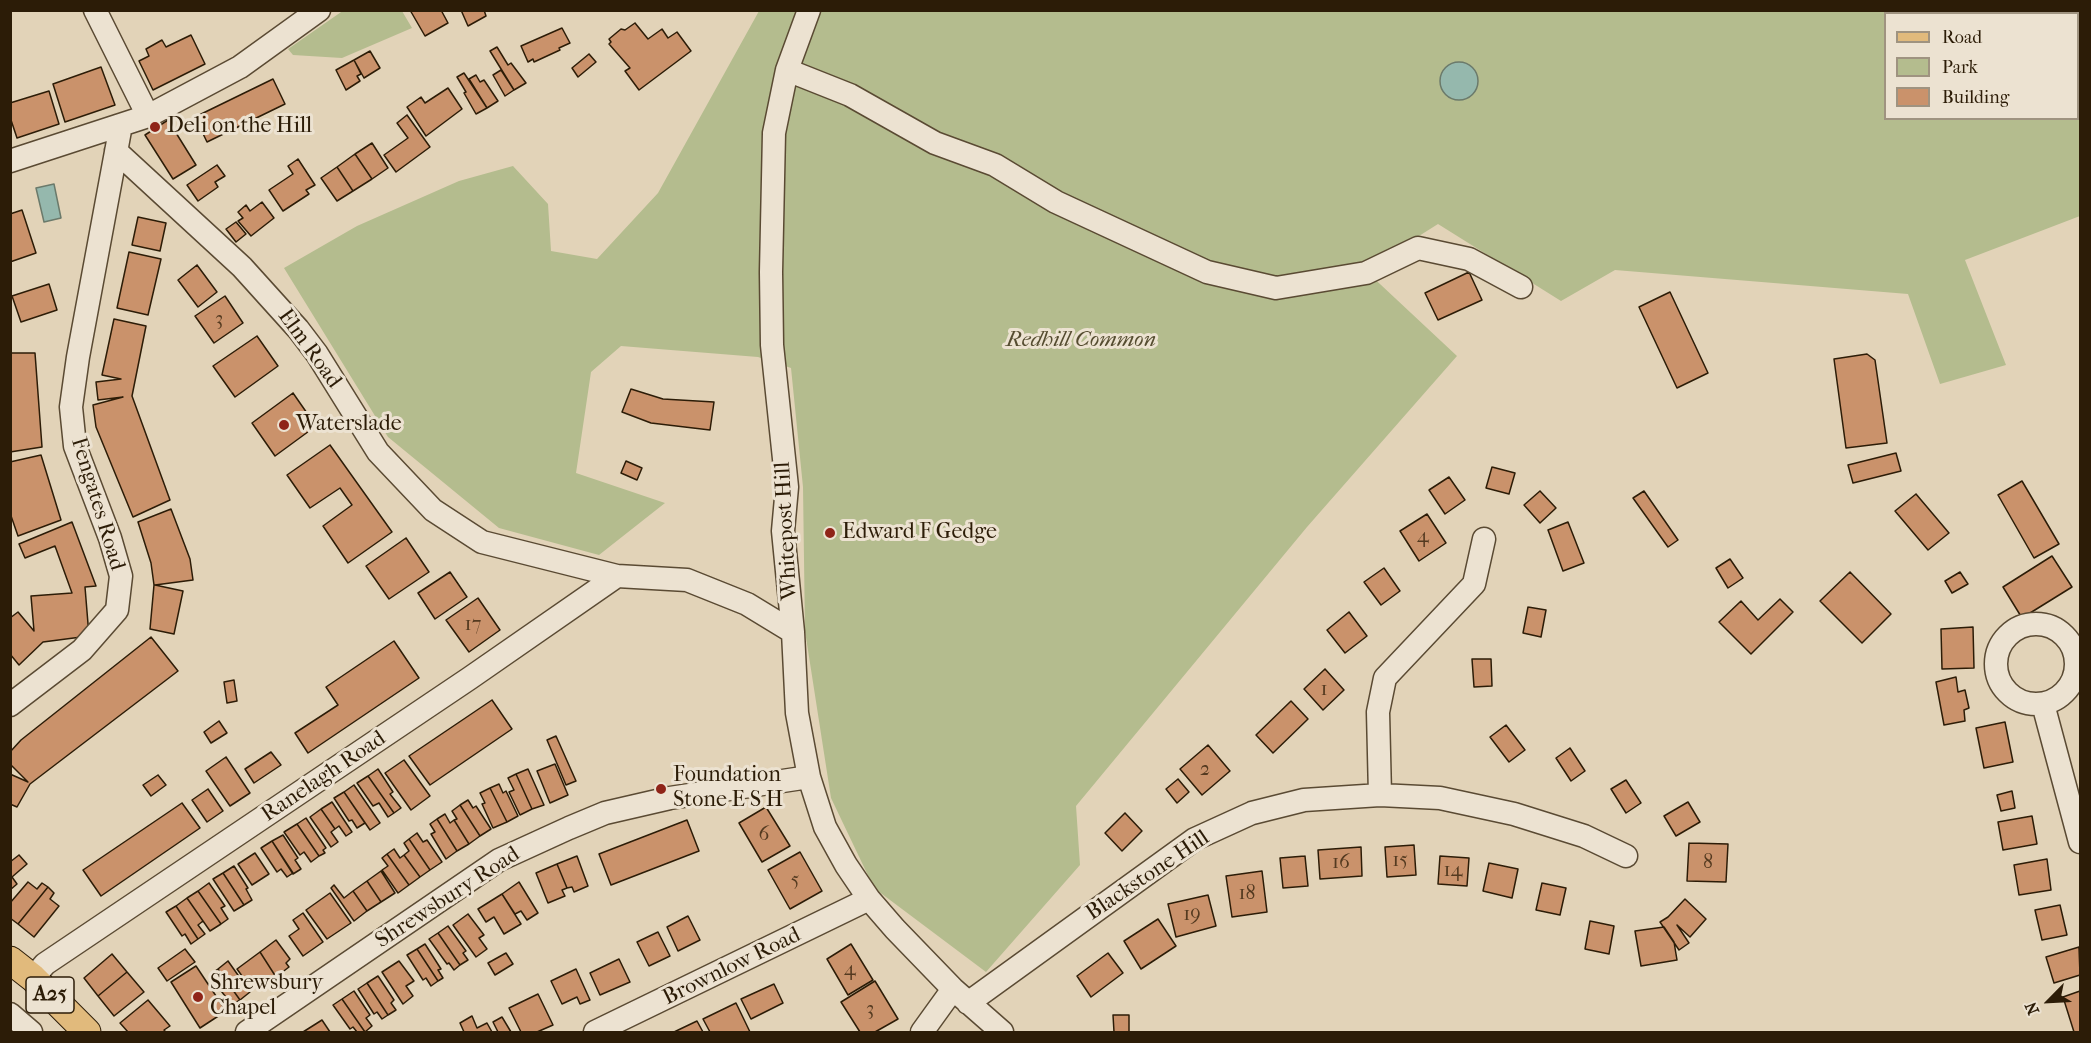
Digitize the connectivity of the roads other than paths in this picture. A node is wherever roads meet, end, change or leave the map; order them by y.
1 (95, 10) edge
2 (319, 10) edge
3 (809, 10) edge
4 (788, 70) junction
5 (148, 116) junction
6 (121, 125) junction
7 (116, 151) junction
8 (10, 161) edge
9 (1521, 287) dead end
10 (1484, 539) dead end
11 (617, 576) junction
12 (794, 632) junction
13 (2043, 704) dead end
14 (10, 705) edge
15 (810, 777) junction
16 (1380, 795) junction
17 (2080, 842) edge
18 (1626, 856) dead end
19 (869, 899) junction
20 (10, 960) edge
21 (33, 978) junction
22 (961, 996) junction
23 (10, 1014) edge
24 (31, 1032) edge
25 (86, 1032) edge
26 (247, 1032) edge
27 (595, 1032) edge
28 (922, 1032) edge
29 (1002, 1032) edge

1 - 5 street
2 - 5 street
3 - 4 street, Whitepost Hill
4 - 9 street
4 - 12 street, Whitepost Hill
5 - 6 street
6 - 7 street
6 - 8 street
7 - 11 street, Elm Road
7 - 14 street, Fengates Road
10 - 16 street
11 - 12 street, Elm Road
11 - 21 street, Ranelagh Road
12 - 15 street, Whitepost Hill
13 - 17 street
15 - 19 street, Whitepost Hill
15 - 26 street, Shrewsbury Road
16 - 18 street, Blackstone Hill
16 - 22 street, Blackstone Hill
19 - 22 street, Whitepost Hill
19 - 27 street, Brownlow Road
20 - 21 main road, A25
21 - 25 main road, A25
22 - 28 street
22 - 29 street, Whitepost Hill
23 - 24 street

